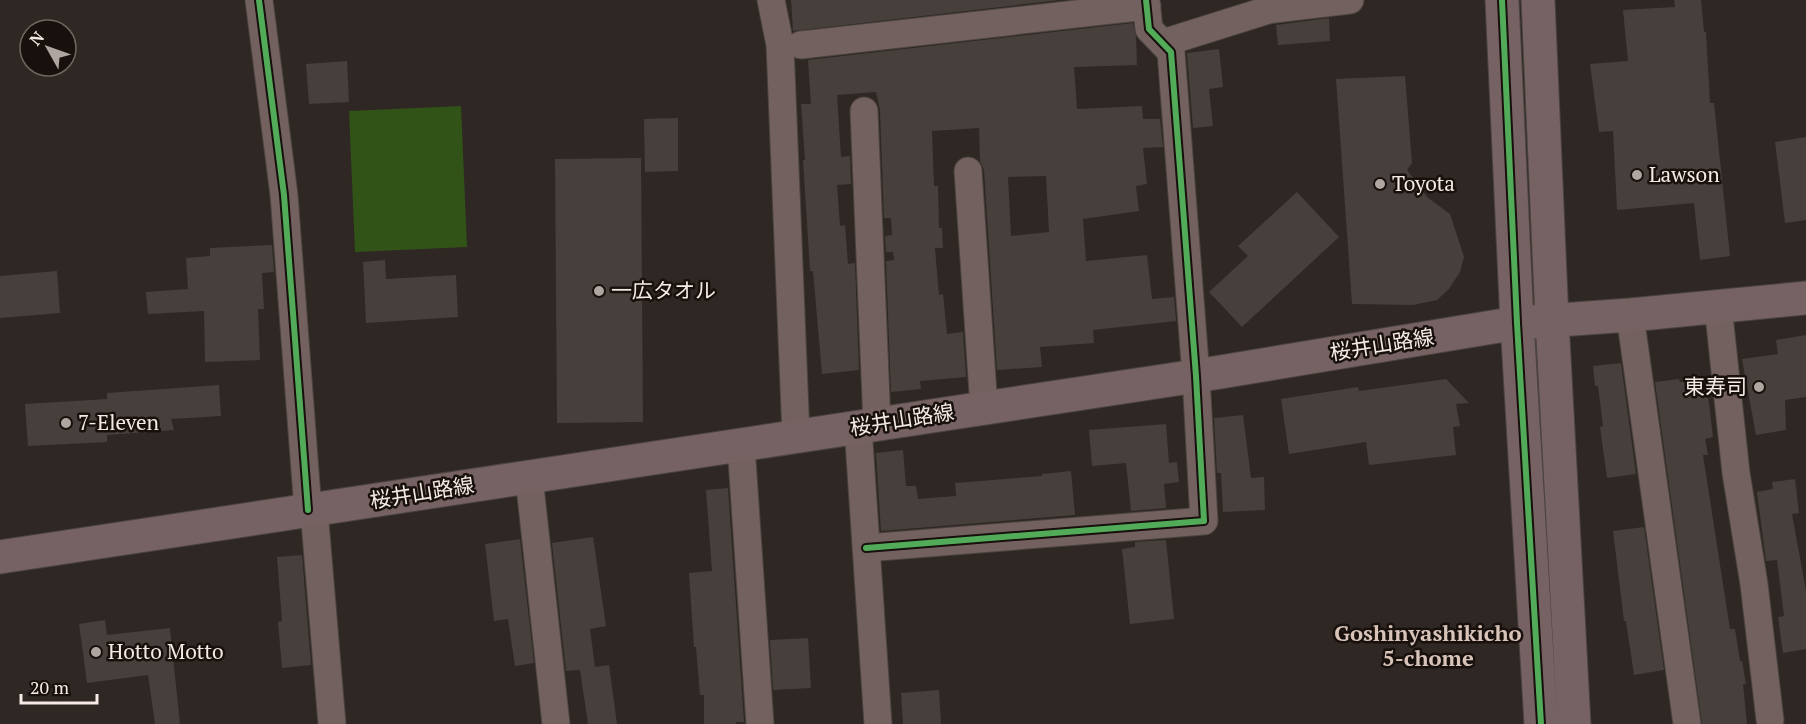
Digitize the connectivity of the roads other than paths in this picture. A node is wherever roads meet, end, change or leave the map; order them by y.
1 (259, 0) edge
2 (771, 0) edge
3 (1350, 0) edge
4 (1502, 0) edge
5 (1538, 0) edge
6 (1147, 3) edge
7 (1163, 43) junction
8 (801, 45) dead end
9 (864, 111) dead end
10 (968, 171) dead end
11 (1806, 298) edge
12 (1718, 306) junction
13 (1630, 315) junction
14 (1552, 320) junction
15 (1517, 322) junction
16 (1196, 376) junction
17 (984, 408) junction
18 (867, 425) junction
19 (796, 436) junction
20 (741, 445) junction
21 (529, 477) junction
22 (311, 510) junction
23 (866, 548) junction
24 (0, 557) edge
25 (1770, 720) dead end
26 (332, 724) edge
27 (556, 724) edge
28 (760, 724) edge
29 (878, 724) edge
30 (1541, 724) edge
31 (1574, 724) edge
32 (1687, 724) edge

1 - 22 street
2 - 19 street
3 - 7 street
4 - 15 main road
5 - 14 main road
6 - 7 street
6 - 8 street
7 - 16 street
9 - 18 street
10 - 17 street
11 - 12 main road, 桜井山路線
12 - 13 main road, 桜井山路線
12 - 25 street
13 - 14 main road, 桜井山路線
13 - 32 street
14 - 15 main road, 桜井山路線
14 - 31 main road
15 - 16 main road, 桜井山路線
15 - 30 main road
16 - 17 main road, 桜井山路線
16 - 23 street
17 - 18 main road, 桜井山路線
18 - 19 main road, 桜井山路線
18 - 23 street
19 - 20 main road, 桜井山路線
20 - 21 main road, 桜井山路線
20 - 28 street
21 - 22 main road, 桜井山路線
21 - 27 street
22 - 24 main road, 桜井山路線
22 - 26 street
23 - 29 street

